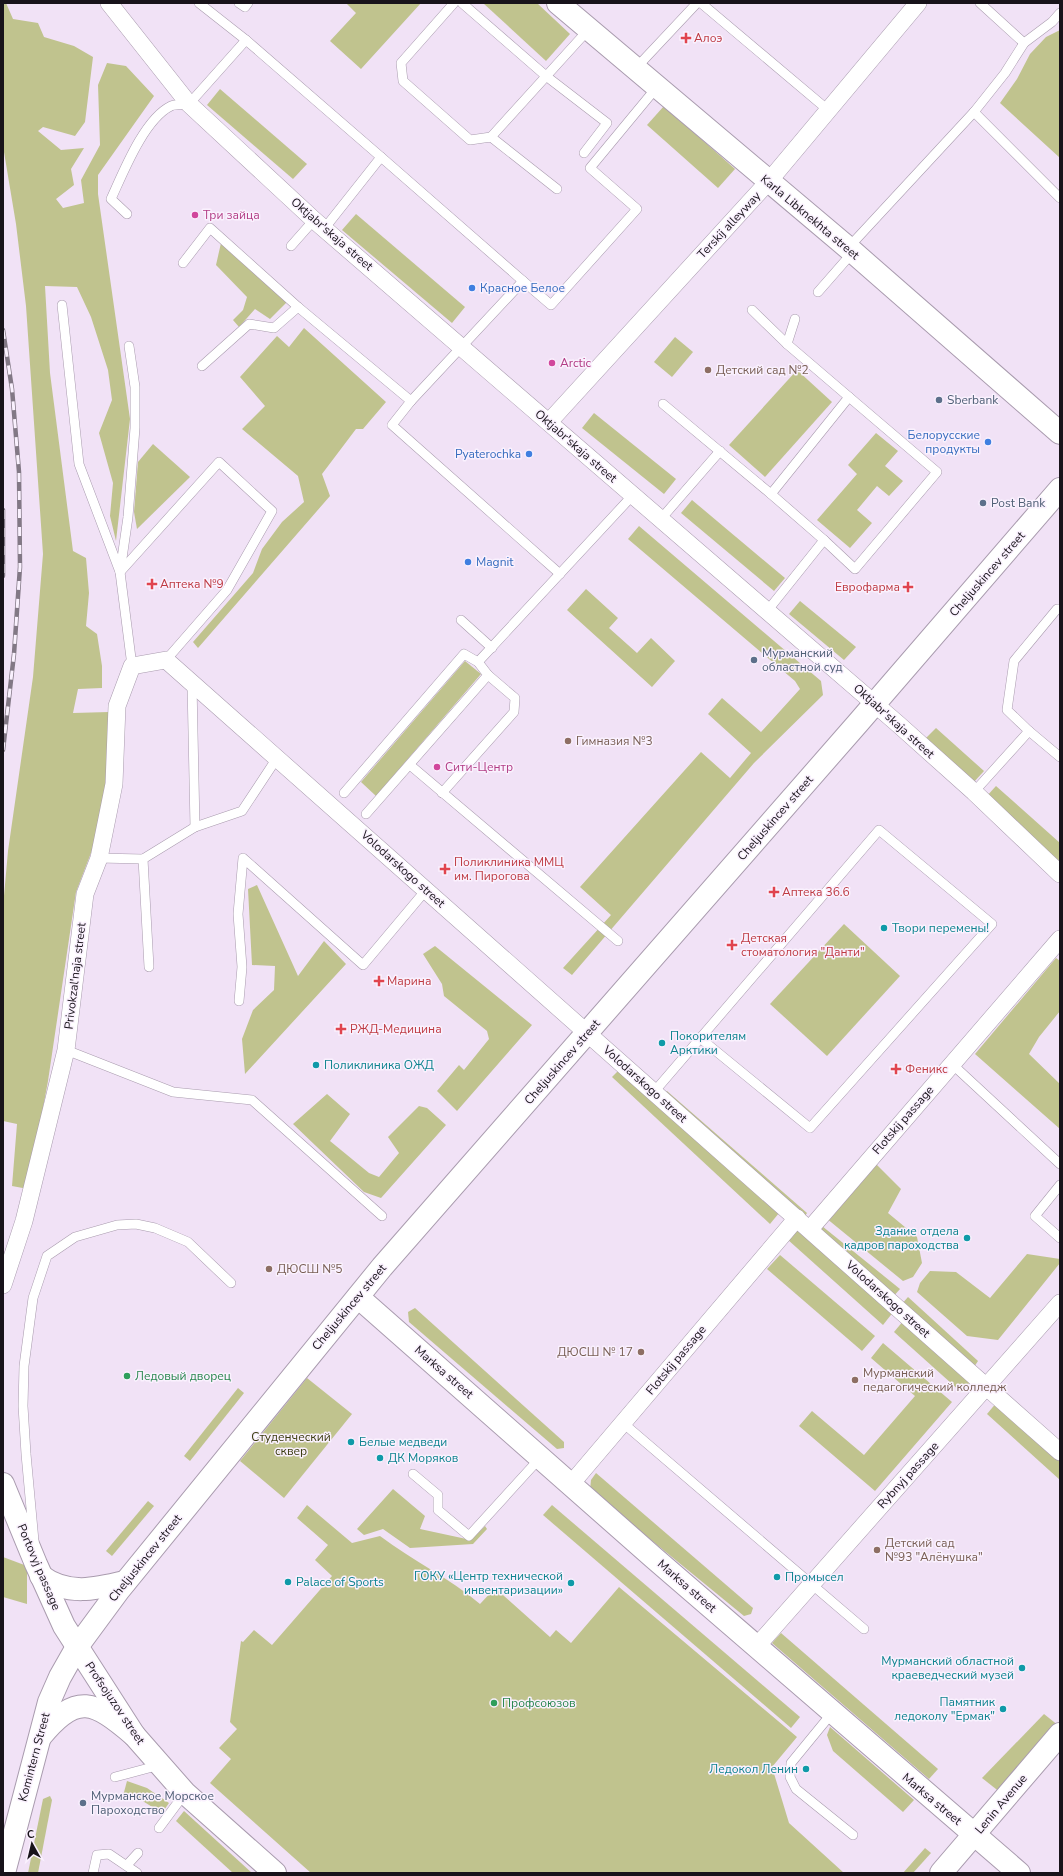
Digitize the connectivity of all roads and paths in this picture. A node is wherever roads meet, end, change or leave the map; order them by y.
1 (110, 3) edge
2 (199, 3) edge
3 (239, 3) edge
4 (248, 3) edge
5 (454, 3) edge
6 (462, 3) edge
7 (558, 3) edge
8 (697, 3) edge
9 (701, 3) edge
10 (918, 3) edge
11 (980, 3) edge
12 (1060, 13) edge
13 (589, 29) junction
14 (246, 40) junction
15 (1024, 42) junction
16 (636, 68) junction
17 (546, 76) junction
18 (658, 87) junction
19 (189, 104) junction
20 (828, 110) junction
21 (974, 112) junction
22 (491, 137) junction
23 (584, 153) dead end
24 (381, 157) junction
25 (769, 181) junction
26 (557, 189) dead end
27 (1060, 198) edge
28 (127, 214) dead end
29 (319, 225) junction
30 (292, 246) dead end
31 (850, 250) junction
32 (183, 263) dead end
33 (523, 281) junction
34 (818, 292) dead end
35 (62, 305) dead end
36 (298, 307) junction
37 (752, 310) dead end
38 (795, 319) dead end
39 (787, 344) junction
40 (129, 346) dead end
41 (462, 347) junction
42 (202, 366) dead end
43 (849, 397) junction
44 (411, 401) junction
45 (663, 404) dead end
46 (549, 422) junction
47 (1060, 433) edge
48 (720, 450) junction
49 (1060, 489) edge
50 (771, 494) junction
51 (633, 495) junction
52 (660, 520) junction
53 (824, 540) junction
54 (120, 572) junction
55 (560, 574) junction
56 (1060, 608) edge
57 (768, 610) junction
58 (462, 620) dead end
59 (492, 648) junction
60 (166, 660) junction
61 (478, 662) junction
62 (132, 666) junction
63 (488, 675) junction
64 (192, 684) junction
65 (875, 704) junction
66 (1029, 731) junction
67 (1060, 757) edge
68 (277, 758) junction
69 (410, 765) junction
70 (974, 792) junction
71 (344, 793) dead end
72 (442, 793) junction
73 (366, 814) dead end
74 (195, 827) junction
75 (99, 858) junction
76 (143, 859) junction
77 (1060, 874) edge
78 (426, 890) junction
79 (1060, 940) edge
80 (618, 941) dead end
81 (149, 967) dead end
82 (239, 1001) dead end
83 (587, 1033) junction
84 (700, 1038) junction
85 (66, 1050) junction
86 (952, 1064) junction
87 (654, 1092) junction
88 (1060, 1164) edge
89 (1060, 1185) edge
90 (382, 1216) dead end
91 (797, 1218) junction
92 (810, 1229) junction
93 (1060, 1238) edge
94 (231, 1283) dead end
95 (3, 1285) edge
96 (358, 1297) junction
97 (1060, 1303) edge
98 (986, 1386) junction
99 (623, 1423) junction
100 (1060, 1452) edge
101 (540, 1457) junction
102 (413, 1474) dead end
103 (3, 1484) edge
104 (571, 1484) junction
105 (8, 1510) edge
106 (39, 1570) junction
107 (125, 1582) junction
108 (812, 1584) junction
109 (864, 1629) dead end
110 (757, 1646) junction
111 (78, 1647) junction
112 (832, 1713) junction
113 (1060, 1734) edge
114 (134, 1735) junction
115 (39, 1738) junction
116 (160, 1765) junction
117 (115, 1777) dead end
118 (185, 1793) junction
119 (160, 1828) dead end
120 (853, 1834) dead end
121 (975, 1835) junction
122 (138, 1853) dead end
123 (127, 1865) junction
124 (4, 1873) edge
125 (94, 1873) edge
126 (137, 1873) edge
127 (275, 1873) edge
128 (941, 1873) edge
129 (1020, 1873) edge

1 - 19 street, Oktjabr'skaja street
2 - 14 lane
3 - 4 lane
5 - 22 lane
6 - 17 lane
7 - 13 main road, Karla Libknekhta street
8 - 16 lane
9 - 20 lane
10 - 20 street, Terskij alleyway
11 - 15 lane
12 - 15 lane
13 - 16 main road, Karla Libknekhta street
13 - 17 lane
14 - 19 lane
14 - 24 lane
15 - 21 lane
16 - 18 main road, Karla Libknekhta street
17 - 22 lane
17 - 23 lane
18 - 25 main road, Karla Libknekhta street
18 - 33 lane
19 - 28 lane
19 - 29 street, Oktjabr'skaja street
20 - 25 street, Terskij alleyway
21 - 27 lane
21 - 31 lane
22 - 26 lane
24 - 29 lane
24 - 33 lane
25 - 31 main road, Karla Libknekhta street
25 - 46 street, Terskij alleyway
29 - 30 lane
29 - 41 street, Oktjabr'skaja street
31 - 34 lane
31 - 47 main road, Karla Libknekhta street
32 - 36 lane
33 - 41 lane
35 - 54 lane
36 - 42 lane
36 - 44 lane
37 - 39 lane
38 - 39 lane
39 - 43 lane
40 - 54 lane
41 - 44 lane
41 - 46 street, Oktjabr'skaja street
43 - 50 lane
43 - 53 lane
44 - 55 lane
45 - 48 lane
46 - 51 street, Oktjabr'skaja street
48 - 50 lane
48 - 52 lane
49 - 65 main road, Cheljuskincev street
50 - 53 lane
51 - 52 street, Oktjabr'skaja street
51 - 55 lane
52 - 57 street, Oktjabr'skaja street
53 - 57 lane
54 - 60 lane
54 - 62 lane
55 - 59 lane
56 - 66 lane
57 - 65 street, Oktjabr'skaja street
58 - 59 lane
59 - 61 lane
60 - 62 street
60 - 64 street, Volodarskogo street
61 - 63 lane
61 - 71 lane
62 - 75 street, Privokzal'naja street
63 - 69 lane
63 - 72 lane
64 - 68 street, Volodarskogo street
64 - 74 lane
65 - 70 street, Oktjabr'skaja street
65 - 83 main road, Cheljuskincev street
66 - 67 lane
66 - 70 lane
68 - 74 lane
68 - 78 street, Volodarskogo street
69 - 72 lane
69 - 73 lane
70 - 77 street, Oktjabr'skaja street
72 - 80 lane
74 - 76 lane
75 - 76 lane
75 - 85 street, Privokzal'naja street
76 - 81 lane
78 - 82 lane
78 - 83 street, Volodarskogo street
79 - 86 street, Flotskij passage
83 - 87 street, Volodarskogo street
83 - 96 main road, Cheljuskincev street
84 - 84 lane
84 - 87 lane
85 - 90 lane
85 - 95 street, Privokzal'naja street
86 - 88 lane
86 - 92 street, Flotskij passage
87 - 91 street, Volodarskogo street
89 - 93 lane
91 - 92 street, Volodarskogo street
91 - 99 street, Flotskij passage
92 - 98 street, Volodarskogo street
94 - 106 lane
96 - 101 main road, Marksa street
96 - 107 main road, Cheljuskincev street
97 - 98 street, Rybnyj passage
98 - 100 street, Volodarskogo street
98 - 108 street, Rybnyj passage
99 - 104 street, Flotskij passage
99 - 108 lane
101 - 102 lane
101 - 104 main road, Marksa street
103 - 105 main road, Portovyj passage
104 - 110 main road, Marksa street
105 - 106 main road, Portovyj passage
106 - 107 main road
106 - 111 main road, Portovyj passage
107 - 111 main road, Cheljuskincev street
108 - 109 lane
108 - 110 street, Rybnyj passage
110 - 112 main road, Marksa street
111 - 114 main road, Profsojuzov street
111 - 115 main road, Komintern Street
112 - 120 lane
112 - 121 main road, Marksa street
113 - 121 main road, Lenin Avenue
114 - 115 main road
114 - 116 main road, Profsojuzov street
115 - 124 main road, Komintern Street
116 - 117 lane
116 - 118 main road, Profsojuzov street
118 - 119 lane
118 - 127 main road, Profsojuzov street
121 - 128 main road, Lenin Avenue
121 - 129 main road, Marksa street
122 - 123 lane
123 - 125 lane
123 - 126 lane

